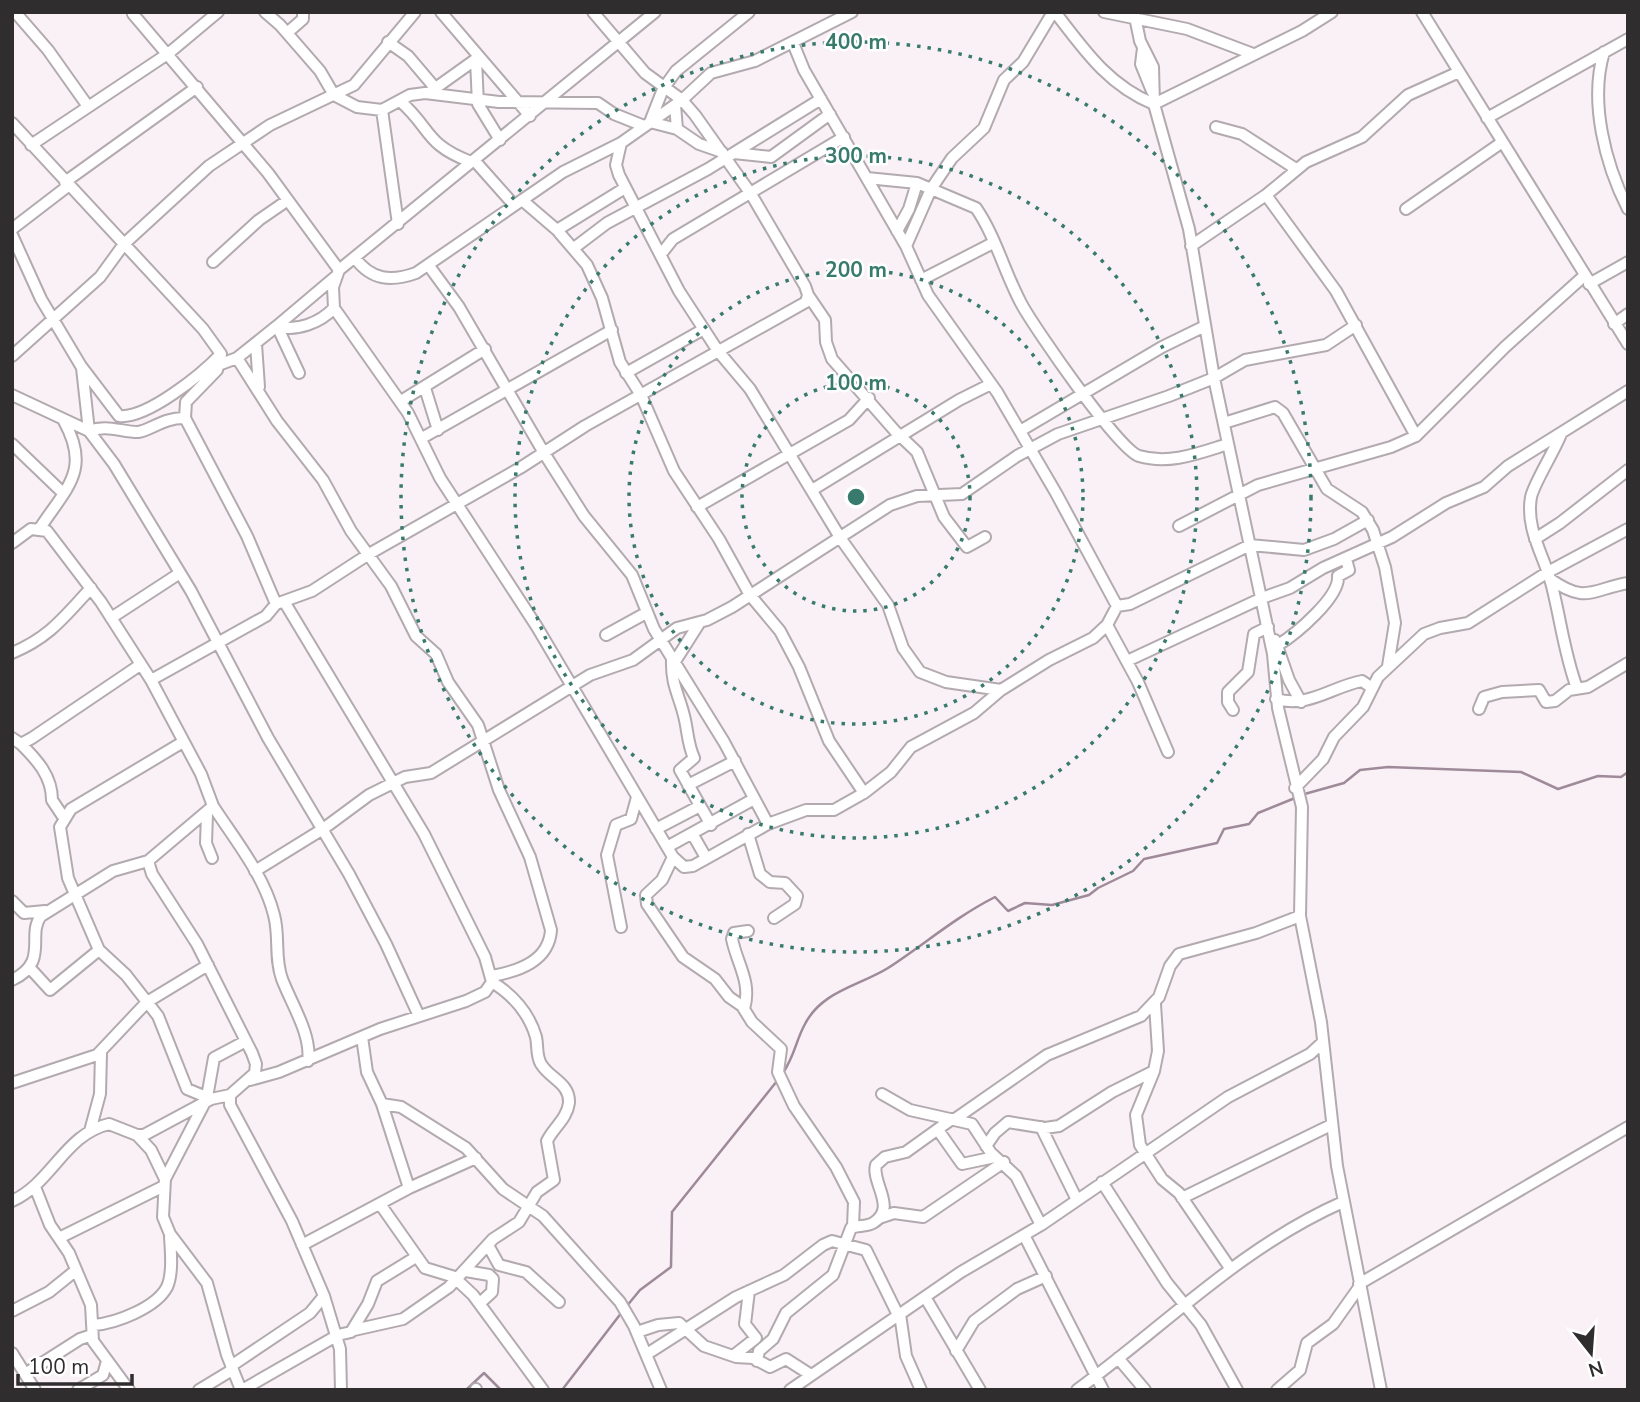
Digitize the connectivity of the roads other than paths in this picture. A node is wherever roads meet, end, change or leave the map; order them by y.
1 (15, 12) edge
2 (218, 12) edge
3 (265, 12) edge
4 (303, 12) edge
5 (415, 12) edge
6 (441, 12) edge
7 (593, 12) edge
8 (656, 12) edge
9 (749, 12) edge
10 (852, 12) edge
11 (1054, 12) edge
12 (1104, 12) edge
13 (1332, 12) edge
14 (1422, 12) edge
15 (133, 13) edge
16 (1134, 16) edge
17 (287, 33) junction
18 (1628, 38) edge
19 (388, 42) junction
20 (618, 42) junction
21 (793, 43) junction
22 (1604, 52) junction
23 (169, 53) junction
24 (769, 54) junction
25 (1253, 54) junction
26 (477, 59) junction
27 (798, 59) junction
28 (1459, 72) junction
29 (197, 87) junction
30 (663, 89) junction
31 (432, 91) junction
32 (334, 95) junction
33 (477, 99) junction
34 (821, 99) junction
35 (400, 101) junction
36 (518, 101) junction
37 (1154, 101) junction
38 (678, 103) junction
39 (545, 104) junction
40 (87, 105) junction
41 (382, 110) junction
42 (830, 114) junction
43 (530, 116) junction
44 (1487, 118) junction
45 (12, 123) edge
46 (647, 124) junction
47 (1216, 127) dead end
48 (677, 129) junction
49 (844, 137) junction
50 (499, 140) junction
51 (242, 142) junction
52 (621, 143) junction
53 (1501, 143) junction
54 (31, 145) junction
55 (727, 154) junction
56 (473, 161) junction
57 (1296, 169) junction
58 (867, 178) junction
59 (917, 183) junction
60 (66, 184) junction
61 (625, 188) junction
62 (931, 189) junction
63 (751, 194) junction
64 (1266, 195) junction
65 (288, 200) junction
66 (518, 203) junction
67 (1406, 209) dead end
68 (1628, 209) edge
69 (637, 210) junction
70 (398, 224) junction
71 (12, 229) edge
72 (557, 230) junction
73 (897, 231) junction
74 (12, 235) edge
75 (993, 243) junction
76 (124, 244) junction
77 (906, 246) junction
78 (1191, 246) junction
79 (574, 248) junction
80 (661, 254) junction
81 (355, 258) junction
82 (214, 262) dead end
83 (1628, 262) edge
84 (429, 266) junction
85 (337, 274) junction
86 (921, 280) junction
87 (1586, 280) junction
88 (808, 295) junction
89 (334, 308) junction
90 (1628, 314) edge
91 (54, 320) junction
92 (1614, 324) junction
93 (1356, 325) junction
94 (277, 326) junction
95 (1205, 326) junction
96 (704, 328) junction
97 (612, 330) junction
98 (256, 344) junction
99 (1628, 344) edge
100 (485, 349) junction
101 (718, 351) junction
102 (12, 356) edge
103 (237, 358) junction
104 (221, 359) junction
105 (81, 366) junction
106 (299, 373) dead end
107 (626, 373) junction
108 (1214, 378) junction
109 (991, 384) junction
110 (259, 388) junction
111 (425, 388) junction
112 (508, 391) junction
113 (1628, 391) edge
114 (1083, 394) junction
115 (12, 395) edge
116 (641, 395) junction
117 (869, 398) junction
118 (401, 401) junction
119 (185, 418) junction
120 (1103, 418) junction
121 (64, 421) junction
122 (1224, 423) junction
123 (438, 430) junction
124 (89, 431) junction
125 (1020, 431) junction
126 (1561, 434) junction
127 (901, 436) junction
128 (1416, 436) junction
129 (422, 438) junction
130 (12, 444) edge
131 (1228, 444) junction
132 (1030, 447) junction
133 (544, 453) junction
134 (790, 454) junction
135 (1314, 467) junction
136 (1628, 470) edge
137 (812, 490) junction
138 (64, 493) junction
139 (1239, 493) junction
140 (933, 495) junction
141 (457, 502) junction
142 (697, 507) junction
143 (1368, 520) junction
144 (1179, 526) dead end
145 (40, 528) junction
146 (1628, 529) edge
147 (985, 537) dead end
148 (841, 539) junction
149 (1535, 539) junction
150 (12, 543) edge
151 (1378, 544) junction
152 (1250, 545) junction
153 (369, 554) junction
154 (1346, 559) junction
155 (180, 573) junction
156 (1549, 575) junction
157 (1628, 583) edge
158 (91, 588) junction
159 (750, 595) junction
160 (1262, 598) junction
161 (281, 604) junction
162 (1117, 606) junction
163 (646, 613) junction
164 (111, 618) junction
165 (700, 622) junction
166 (1107, 625) junction
167 (1269, 631) junction
168 (606, 635) dead end
169 (660, 641) junction
170 (218, 644) junction
171 (1278, 645) junction
172 (12, 653) edge
173 (1127, 661) junction
174 (673, 662) junction
175 (1628, 663) edge
176 (140, 665) junction
177 (1388, 666) junction
178 (151, 680) junction
179 (573, 687) junction
180 (1371, 688) junction
181 (1577, 688) junction
182 (1001, 690) junction
183 (1276, 699) junction
184 (1301, 702) junction
185 (1479, 709) dead end
186 (1233, 710) dead end
187 (17, 741) edge
188 (183, 742) junction
189 (484, 744) junction
190 (1168, 751) dead end
191 (735, 761) junction
192 (394, 782) junction
193 (688, 785) junction
194 (864, 793) junction
195 (1297, 794) junction
196 (637, 797) junction
197 (754, 799) junction
198 (700, 806) junction
199 (210, 810) junction
200 (64, 818) junction
201 (768, 824) junction
202 (711, 825) junction
203 (323, 829) junction
204 (656, 829) junction
205 (748, 834) junction
206 (693, 835) junction
207 (670, 852) junction
208 (705, 856) junction
209 (212, 858) dead end
210 (148, 861) junction
211 (255, 871) junction
212 (75, 894) junction
213 (12, 901) edge
214 (52, 910) junction
215 (1300, 916) junction
216 (774, 918) dead end
217 (621, 927) dead end
218 (748, 931) dead end
219 (99, 950) junction
220 (208, 965) junction
221 (29, 967) junction
222 (492, 979) junction
223 (12, 980) edge
224 (147, 1002) junction
225 (1155, 1004) junction
226 (744, 1009) junction
227 (419, 1016) junction
228 (362, 1037) junction
229 (246, 1041) junction
230 (1322, 1043) junction
231 (101, 1052) junction
232 (1310, 1054) junction
233 (1325, 1058) junction
234 (308, 1061) junction
235 (1154, 1071) junction
236 (249, 1080) junction
237 (12, 1083) edge
238 (882, 1094) dead end
239 (229, 1095) junction
240 (207, 1100) junction
241 (382, 1104) junction
242 (953, 1119) junction
243 (1331, 1125) junction
244 (1041, 1127) junction
245 (1628, 1127) edge
246 (937, 1130) junction
247 (90, 1131) junction
248 (137, 1135) junction
249 (986, 1146) junction
250 (1146, 1154) junction
251 (476, 1158) junction
252 (999, 1160) junction
253 (164, 1182) junction
254 (1102, 1182) junction
255 (35, 1187) junction
256 (409, 1188) junction
257 (1182, 1198) junction
258 (1077, 1200) junction
259 (12, 1201) edge
260 (1343, 1202) junction
261 (380, 1204) junction
262 (531, 1206) junction
263 (879, 1218) junction
264 (1041, 1225) junction
265 (853, 1226) junction
266 (170, 1234) junction
267 (1024, 1235) junction
268 (59, 1238) junction
269 (302, 1245) junction
270 (845, 1246) junction
271 (489, 1247) junction
272 (416, 1257) junction
273 (1230, 1268) junction
274 (75, 1271) junction
275 (460, 1276) junction
276 (1046, 1276) junction
277 (1360, 1285) junction
278 (750, 1291) junction
279 (324, 1296) junction
280 (925, 1297) junction
281 (480, 1303) junction
282 (559, 1303) dead end
283 (1185, 1303) junction
284 (12, 1311) edge
285 (899, 1315) junction
286 (686, 1328) junction
287 (93, 1330) junction
288 (354, 1330) junction
289 (637, 1332) junction
290 (338, 1335) junction
291 (956, 1351) junction
292 (12, 1353) edge
293 (647, 1354) junction
294 (733, 1356) junction
295 (1118, 1358) junction
296 (107, 1361) junction
297 (757, 1361) junction
298 (232, 1368) junction
299 (25, 1374) junction
300 (811, 1376) junction
301 (1096, 1376) junction
302 (35, 1390) edge
303 (78, 1390) edge
304 (129, 1390) edge
305 (199, 1390) edge
306 (241, 1390) edge
307 (341, 1390) edge
308 (543, 1390) edge
309 (661, 1390) edge
310 (790, 1390) edge
311 (920, 1390) edge
312 (980, 1390) edge
313 (1077, 1390) edge
314 (1103, 1390) edge
315 (1145, 1390) edge
316 (1237, 1390) edge
317 (1277, 1390) edge
318 (1381, 1390) edge

1 - 40 street
2 - 23 street
3 - 17 street
4 - 17 street
5 - 19 street
6 - 26 street
7 - 20 street
8 - 20 street
9 - 30 street
10 - 21 street
11 - 37 street
11 - 62 street
12 - 16 street
13 - 25 street
14 - 28 street
15 - 23 street
16 - 25 street
16 - 37 street
17 - 32 street
18 - 22 street
19 - 31 street
19 - 32 street
20 - 30 street
20 - 39 street
21 - 24 street
21 - 27 street
22 - 44 street
22 - 68 street
23 - 29 street
23 - 40 street
24 - 27 street
24 - 38 street
25 - 37 street
26 - 31 street
26 - 33 street
26 - 36 street
27 - 34 street
28 - 44 street
28 - 57 street
29 - 51 street
29 - 60 street
30 - 38 street
30 - 46 street
31 - 33 street
31 - 35 street
32 - 41 street
32 - 51 street
33 - 36 street
33 - 50 street
34 - 42 street
34 - 55 street
35 - 41 street
35 - 56 street
36 - 39 street
36 - 43 street
37 - 78 street
38 - 46 street
38 - 48 street
38 - 55 street
39 - 43 street
39 - 46 street
40 - 54 street
41 - 70 street
42 - 49 street
42 - 55 street
43 - 50 street
44 - 53 street
45 - 54 street
46 - 48 street
46 - 52 street
47 - 57 street
48 - 55 street
49 - 58 street
49 - 63 street
50 - 56 street
51 - 65 street
51 - 76 street
52 - 61 street
52 - 66 street
53 - 67 street
53 - 87 street
54 - 60 street
55 - 63 street
55 - 69 street
56 - 66 street
56 - 70 street
57 - 64 street
58 - 59 street
58 - 73 street
59 - 62 street
59 - 73 street
60 - 71 street
60 - 76 street
61 - 69 street
61 - 72 street
62 - 75 street
62 - 77 street
63 - 80 street
63 - 88 street
64 - 78 street
64 - 93 street
65 - 82 street
65 - 85 street
66 - 72 street
66 - 84 street
69 - 79 street
69 - 80 street
70 - 81 street
72 - 79 street
73 - 77 street
74 - 91 street
75 - 86 street
75 - 114 street
76 - 91 street
76 - 104 street
77 - 86 street
78 - 95 street
79 - 97 street
80 - 96 street
81 - 84 street
81 - 85 street
83 - 87 street
84 - 100 street
85 - 89 street
85 - 94 street
86 - 109 street
87 - 92 street
87 - 128 street
88 - 101 street
88 - 117 street
89 - 94 street
89 - 118 street
90 - 92 street
91 - 102 street
91 - 105 street
92 - 99 street
93 - 108 street
93 - 128 street
94 - 98 street
94 - 106 street
95 - 108 street
95 - 114 street
96 - 101 street
96 - 107 street
97 - 107 street
97 - 112 street
98 - 103 street
98 - 110 street
100 - 111 street
100 - 112 street
101 - 116 street
101 - 134 street
103 - 104 street
103 - 110 street
104 - 105 street
104 - 119 street
105 - 124 street
107 - 116 street
108 - 120 street
108 - 122 street
109 - 125 street
109 - 127 street
110 - 153 street
111 - 118 street
111 - 123 street
112 - 123 street
112 - 133 street
113 - 126 street
114 - 120 street
114 - 125 street
115 - 121 street
116 - 133 street
116 - 142 street
117 - 127 street
117 - 134 street
118 - 129 street
119 - 124 street
119 - 161 street
120 - 131 street
120 - 132 street
121 - 124 street
121 - 138 street
122 - 131 street
122 - 135 street
123 - 129 street
124 - 155 street
125 - 132 street
126 - 149 street
126 - 151 street
127 - 137 street
127 - 140 street
128 - 135 street
129 - 141 street
130 - 138 street
131 - 139 street
132 - 140 street
132 - 162 street
133 - 141 street
133 - 163 street
134 - 137 street
134 - 142 street
135 - 139 street
135 - 143 street
136 - 149 street
137 - 148 street
138 - 145 street
139 - 144 street
139 - 152 street
140 - 147 street
140 - 148 street
141 - 153 street
141 - 179 street
142 - 159 street
143 - 151 street
143 - 152 street
145 - 150 street
145 - 158 street
146 - 156 street
148 - 159 street
148 - 182 street
149 - 156 street
151 - 154 street
151 - 177 street
152 - 160 street
152 - 162 street
153 - 161 street
153 - 189 street
154 - 160 street
154 - 171 street
155 - 164 street
155 - 170 street
156 - 157 street
156 - 177 street
156 - 181 street
158 - 164 street
158 - 172 street
159 - 165 street
159 - 194 street
160 - 167 street
160 - 173 street
161 - 170 street
161 - 192 street
162 - 166 street
163 - 168 street
163 - 169 street
164 - 176 street
165 - 169 street
165 - 174 street
166 - 173 street
166 - 182 street
167 - 171 street
167 - 183 street
167 - 186 street
169 - 174 street
169 - 179 street
170 - 178 street
170 - 203 street
171 - 184 street
173 - 190 street
174 - 191 street
174 - 193 street
175 - 181 street
176 - 178 street
176 - 187 street
177 - 180 street
178 - 188 street
179 - 189 street
179 - 196 street
180 - 184 street
180 - 195 street
181 - 185 street
182 - 194 street
183 - 184 street
183 - 195 street
187 - 200 street
188 - 199 street
188 - 200 street
189 - 192 street
189 - 222 street
191 - 193 street
191 - 197 street
192 - 203 street
192 - 222 street
193 - 198 street
194 - 201 street
195 - 215 street
196 - 204 street
196 - 217 street
197 - 201 street
197 - 202 street
198 - 202 street
198 - 204 street
199 - 209 street
199 - 210 street
199 - 211 street
200 - 212 street
201 - 205 street
202 - 206 street
203 - 211 street
203 - 227 street
204 - 207 street
205 - 208 street
205 - 216 street
206 - 207 street
206 - 208 street
207 - 208 street
207 - 226 street
210 - 212 street
210 - 220 street
211 - 234 street
212 - 214 street
212 - 219 street
213 - 214 street
214 - 221 street
215 - 225 street
215 - 230 street
218 - 226 street
219 - 221 street
219 - 224 street
220 - 224 street
220 - 229 street
221 - 223 street
222 - 227 street
222 - 262 street
224 - 231 street
224 - 240 street
225 - 235 street
225 - 242 street
226 - 265 street
227 - 228 street
228 - 234 street
228 - 241 street
229 - 236 street
229 - 240 street
230 - 232 street
230 - 233 street
231 - 237 street
231 - 247 street
232 - 233 street
232 - 250 street
233 - 243 street
234 - 236 street
235 - 244 street
235 - 250 street
236 - 239 street
238 - 242 street
239 - 240 street
239 - 269 street
240 - 248 street
240 - 253 street
241 - 251 street
241 - 256 street
242 - 246 street
242 - 249 street
243 - 257 street
243 - 260 street
244 - 249 street
244 - 258 street
245 - 277 street
246 - 252 street
246 - 263 street
247 - 248 street
247 - 255 street
248 - 253 street
249 - 252 street
250 - 254 street
250 - 257 street
251 - 256 street
251 - 262 street
252 - 263 street
252 - 264 street
253 - 266 street
253 - 268 street
254 - 258 street
254 - 283 street
255 - 259 street
255 - 268 street
256 - 261 street
257 - 273 street
258 - 264 street
260 - 273 street
260 - 277 street
261 - 269 street
261 - 272 street
262 - 271 street
262 - 289 street
263 - 265 street
264 - 267 street
265 - 270 street
266 - 287 street
266 - 298 street
267 - 276 street
267 - 280 street
268 - 274 street
269 - 279 street
270 - 278 street
270 - 285 street
270 - 297 street
271 - 275 street
271 - 282 street
272 - 275 street
272 - 288 street
273 - 283 street
274 - 284 street
274 - 287 street
275 - 281 street
275 - 281 street
275 - 288 street
276 - 291 street
276 - 301 street
277 - 317 street
277 - 318 street
278 - 286 street
278 - 294 street
279 - 290 street
279 - 298 street
280 - 285 street
280 - 291 street
281 - 308 street
283 - 295 street
283 - 316 street
285 - 300 street
285 - 311 street
286 - 289 street
286 - 293 street
286 - 294 street
287 - 296 street
287 - 299 street
288 - 290 street
289 - 293 street
290 - 306 street
290 - 307 street
291 - 312 street
292 - 299 street
293 - 309 street
294 - 297 street
295 - 301 street
295 - 315 street
296 - 303 street
296 - 304 street
297 - 300 street
298 - 305 street
298 - 306 street
299 - 302 street
300 - 310 street
301 - 313 street
301 - 314 street

